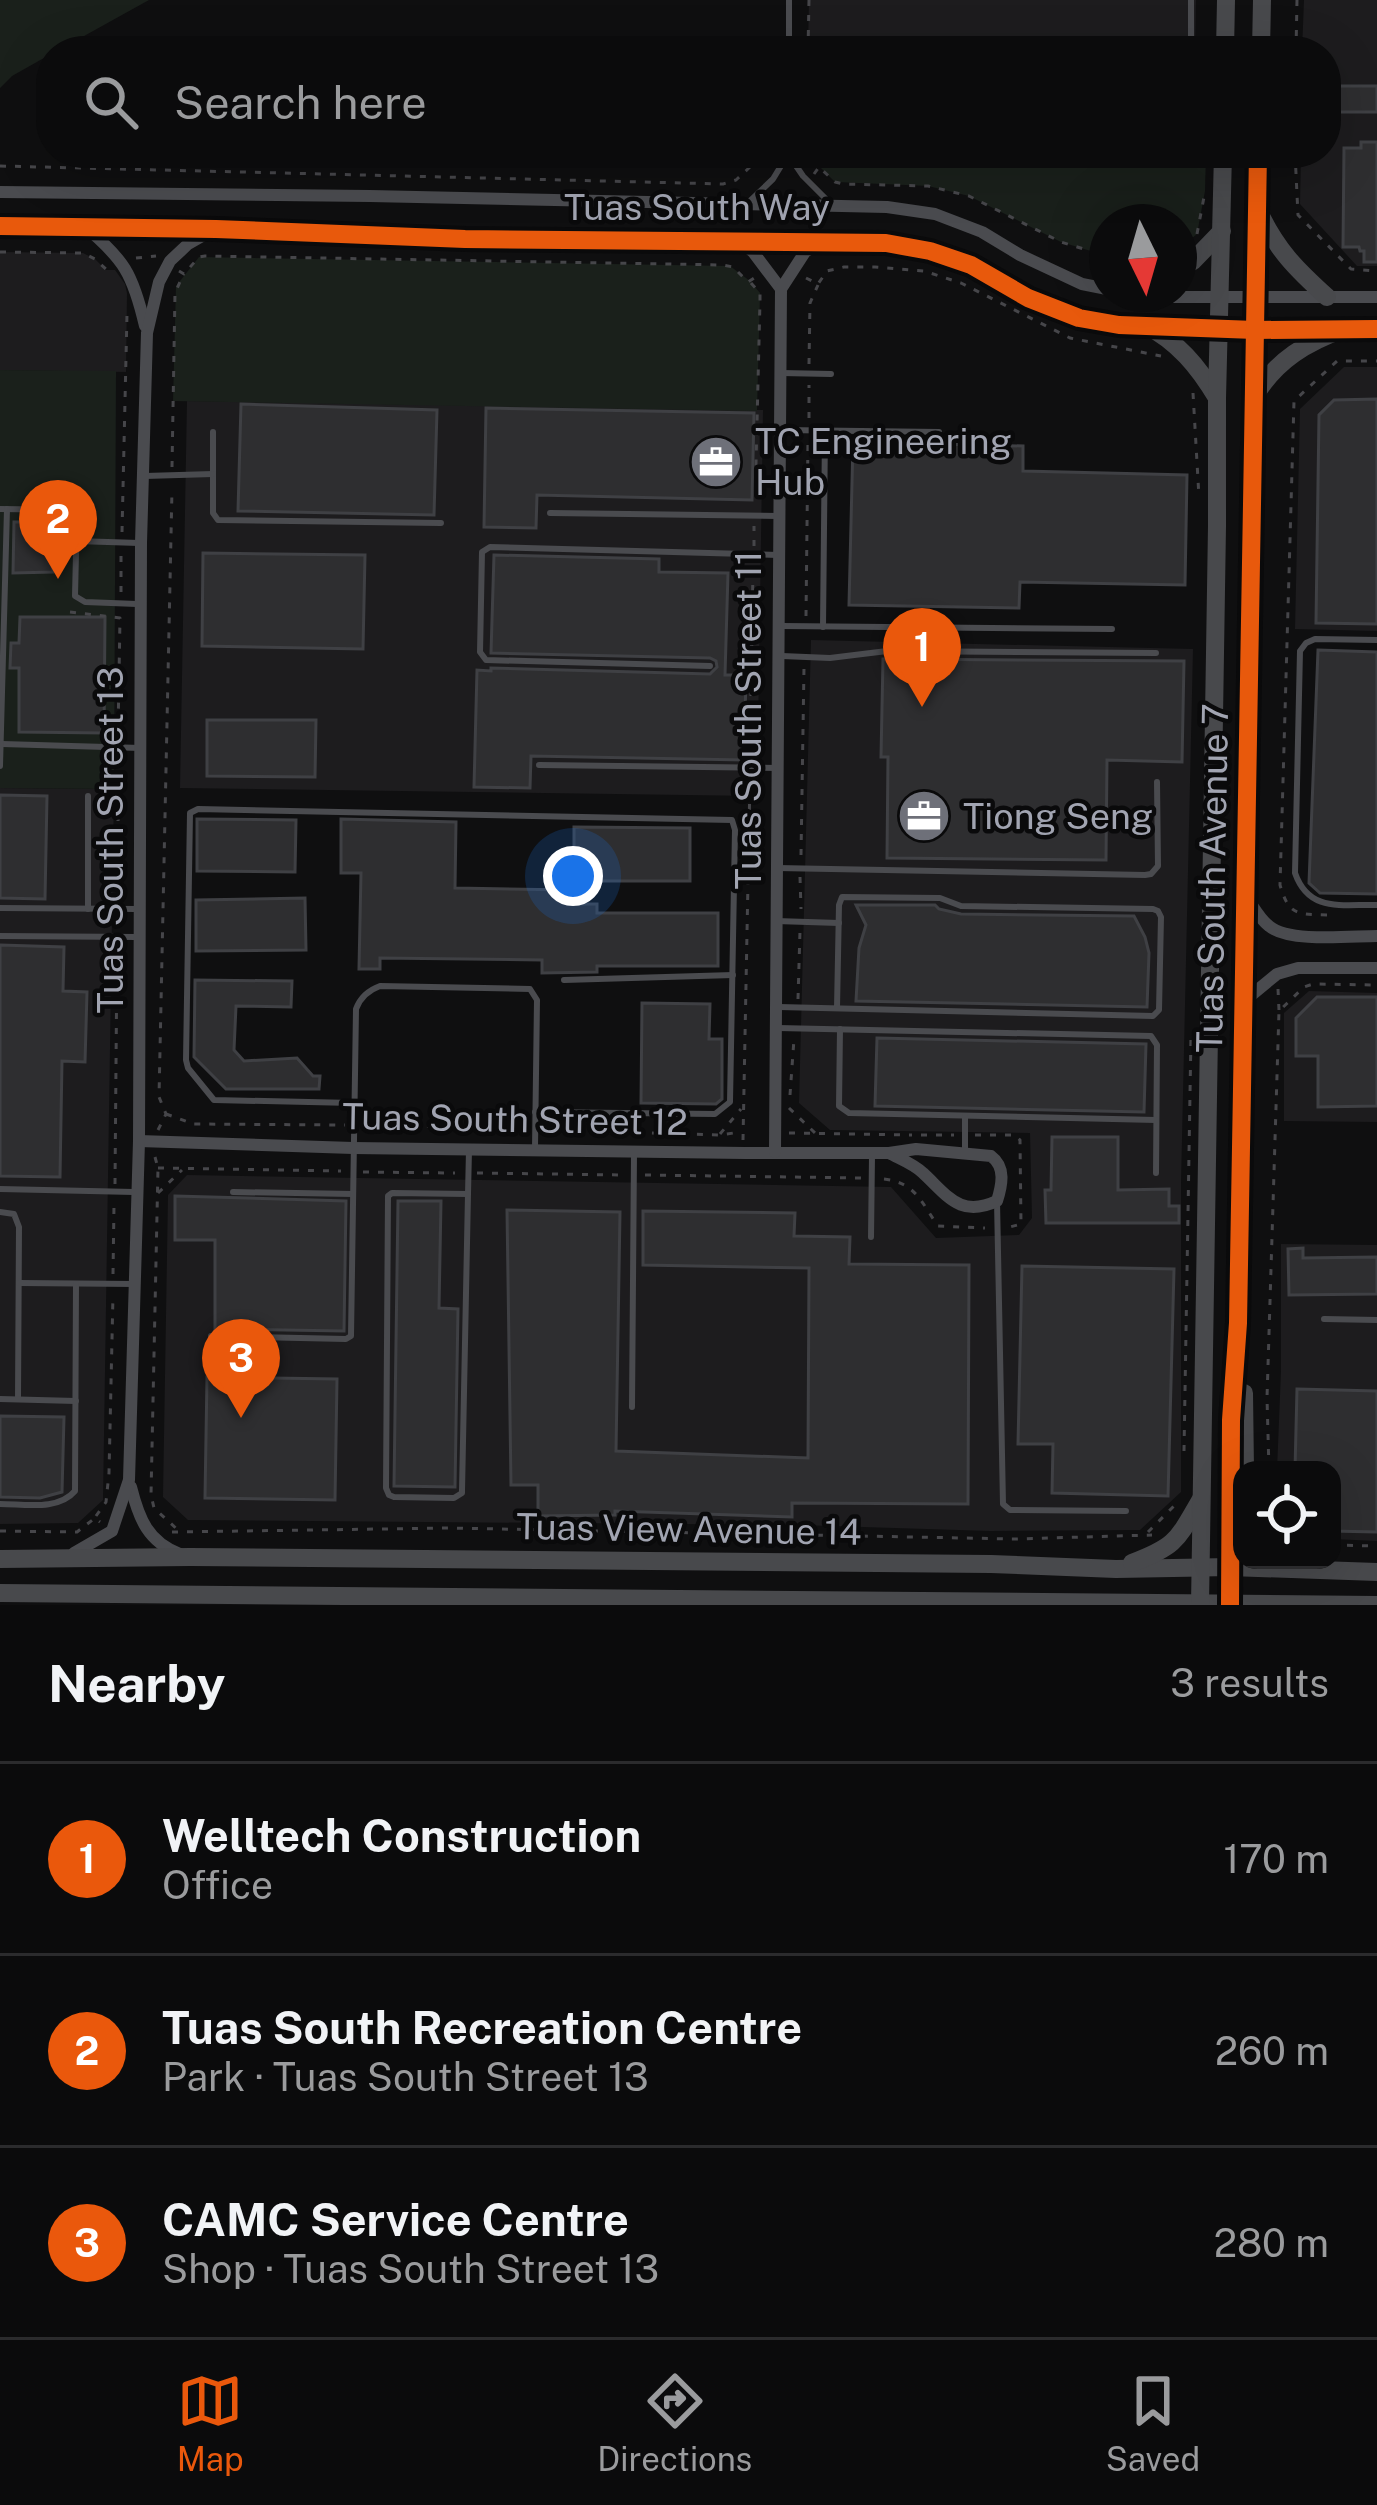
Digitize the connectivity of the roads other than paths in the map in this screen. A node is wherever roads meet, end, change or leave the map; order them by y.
1 (789, 0) edge
2 (1191, 0) edge
3 (1226, 0) edge
4 (1262, 0) edge
5 (788, 36) edge
6 (1191, 36) edge
7 (1225, 36) edge
8 (1261, 36) edge
9 (779, 168) edge
10 (798, 168) edge
11 (1223, 168) edge
12 (1258, 168) edge
13 (0, 192) edge
14 (748, 204) junction
15 (832, 205) junction
16 (1257, 208) junction
17 (83, 225) junction
18 (0, 226) edge
19 (216, 229) junction
20 (1222, 232) junction
21 (739, 240) junction
22 (823, 241) junction
23 (1197, 257) edge
24 (1089, 285) edge
25 (781, 289) junction
26 (1197, 295) edge
27 (1221, 296) junction
28 (1255, 297) junction
29 (1327, 297) junction
30 (1377, 297) edge
31 (1144, 325) junction
32 (1220, 327) junction
33 (1344, 329) junction
34 (1377, 329) edge
35 (1255, 330) junction
36 (147, 333) junction
37 (780, 373) junction
38 (831, 374) dead end
39 (1217, 398) junction
40 (1253, 398) junction
41 (780, 430) junction
42 (825, 431) junction
43 (213, 432) dead end
44 (939, 432) dead end
45 (213, 474) junction
46 (143, 476) junction
47 (4, 509) edge
48 (550, 513) dead end
49 (779, 516) junction
50 (441, 524) dead end
51 (76, 541) junction
52 (141, 543) junction
53 (779, 556) junction
54 (141, 604) junction
55 (778, 626) junction
56 (824, 627) junction
57 (1112, 628) dead end
58 (1377, 640) edge
59 (1156, 653) dead end
60 (778, 657) junction
61 (710, 666) dead end
62 (2, 686) edge
63 (2, 744) edge
64 (141, 748) junction
65 (538, 764) dead end
66 (0, 766) edge
67 (778, 768) junction
68 (1157, 782) dead end
69 (88, 796) dead end
70 (777, 868) junction
71 (1244, 894) junction
72 (1377, 905) edge
73 (0, 908) edge
74 (88, 909) junction
75 (140, 909) junction
76 (776, 921) junction
77 (838, 922) junction
78 (0, 936) edge
79 (1377, 936) edge
80 (140, 937) junction
81 (1377, 968) edge
82 (734, 975) junction
83 (563, 980) dead end
84 (1242, 1003) junction
85 (776, 1007) junction
86 (838, 1008) junction
87 (776, 1028) junction
88 (840, 1029) junction
89 (353, 1103) junction
90 (535, 1112) junction
91 (965, 1115) junction
92 (1156, 1120) junction
93 (147, 1141) junction
94 (353, 1148) junction
95 (469, 1148) junction
96 (535, 1148) junction
97 (634, 1151) junction
98 (775, 1153) junction
99 (872, 1153) junction
100 (889, 1153) junction
101 (965, 1154) junction
102 (1156, 1173) dead end
103 (0, 1189) edge
104 (138, 1192) junction
105 (233, 1192) dead end
106 (352, 1194) junction
107 (468, 1194) junction
108 (997, 1201) junction
109 (0, 1211) edge
110 (871, 1237) dead end
111 (19, 1283) junction
112 (76, 1284) junction
113 (135, 1284) junction
114 (1324, 1319) dead end
115 (1377, 1320) edge
116 (1238, 1323) junction
117 (211, 1336) dead end
118 (0, 1399) edge
119 (18, 1399) junction
120 (76, 1401) junction
121 (632, 1407) dead end
122 (1245, 1461) edge
123 (129, 1480) junction
124 (1193, 1500) junction
125 (0, 1504) edge
126 (1126, 1510) dead end
127 (190, 1557) junction
128 (62, 1558) junction
129 (0, 1559) edge
130 (1230, 1567) junction
131 (1201, 1568) junction
132 (1116, 1569) junction
133 (1303, 1570) joint
134 (1377, 1572) edge
135 (0, 1593) edge
136 (909, 1602) edge
137 (1128, 1604) edge
138 (1230, 1604) edge
139 (1312, 1604) edge
140 (1200, 1605) edge
141 (1377, 1605) edge

1 - 5 lane
2 - 6 lane
3 - 7 street
4 - 8 street
9 - 14 lane
10 - 15 lane
11 - 20 street, Tuas South Avenue 7
12 - 16 street, Tuas South Avenue 7
13 - 14 street, Tuas South Way
14 - 15 street, Tuas South Way
15 - 24 street, Tuas South Way
16 - 28 street, Tuas South Avenue 7
16 - 29 street
17 - 18 street, Tuas South Way
17 - 19 street, Tuas South Way
17 - 36 street
19 - 21 street, Tuas South Way
19 - 36 street, Tuas South Street 13
20 - 23 street
20 - 27 street, Tuas South Avenue 7
21 - 22 street, Tuas South Way
21 - 25 street
22 - 25 street
22 - 31 street, Tuas South Way
25 - 37 street, Tuas South Street 11
26 - 27 street
27 - 28 street
27 - 32 street, Tuas South Avenue 7
28 - 29 street
28 - 35 street, Tuas South Avenue 7
29 - 30 street
31 - 32 street, Tuas South Way
31 - 39 street
32 - 35 street, Tuas South Way
32 - 39 street, Tuas South Avenue 7
33 - 34 street, Tuas South Way
33 - 35 street, Tuas South Way
33 - 40 street
35 - 40 street, Tuas South Avenue 7
36 - 46 street, Tuas South Street 13
37 - 38 lane
37 - 41 street, Tuas South Street 11
39 - 124 street, Tuas South Avenue 7
40 - 71 street, Tuas South Avenue 7
41 - 42 lane
41 - 49 street, Tuas South Street 11
42 - 44 lane
42 - 56 lane
43 - 45 lane
45 - 46 lane
45 - 50 lane
46 - 52 street, Tuas South Street 13
47 - 51 lane
47 - 62 lane
48 - 49 lane
49 - 53 street, Tuas South Street 11
51 - 52 lane
51 - 54 lane
52 - 54 street, Tuas South Street 13
53 - 55 street, Tuas South Street 11
53 - 61 lane
54 - 64 street, Tuas South Street 13
55 - 56 lane
55 - 60 street, Tuas South Street 11
56 - 57 lane
58 - 72 lane
59 - 60 lane
60 - 67 street, Tuas South Street 11
62 - 63 lane
63 - 64 lane
63 - 66 lane
64 - 75 street, Tuas South Street 13
65 - 67 lane
67 - 70 street, Tuas South Street 11
68 - 70 lane
69 - 74 lane
70 - 76 street, Tuas South Street 11
71 - 79 street
71 - 84 street, Tuas South Avenue 7
73 - 74 lane
74 - 75 lane
75 - 80 street, Tuas South Street 13
76 - 77 lane
76 - 85 street, Tuas South Street 11
77 - 86 lane
77 - 86 lane
78 - 80 lane
80 - 93 street, Tuas South Street 13
81 - 84 street
82 - 83 lane
82 - 89 lane
82 - 90 lane
84 - 116 street, Tuas South Avenue 7
85 - 86 lane
85 - 87 street, Tuas South Street 11
87 - 88 lane
87 - 98 street, Tuas South Street 11
88 - 91 lane
88 - 92 lane
89 - 90 lane
89 - 94 lane
90 - 96 lane
91 - 92 lane
91 - 101 lane
92 - 102 lane
93 - 94 street, Tuas South Street 12
93 - 104 street, Tuas South Street 13
94 - 95 street, Tuas South Street 12
94 - 106 lane
95 - 96 street, Tuas South Street 12
95 - 107 lane
96 - 97 street, Tuas South Street 12
97 - 98 street, Tuas South Street 12
97 - 121 lane
98 - 99 street, Tuas South Street 12
99 - 100 street, Tuas South Street 12
99 - 110 lane
100 - 101 street, Tuas South Street 12
100 - 108 street
101 - 108 street
103 - 104 lane
104 - 113 street, Tuas South Street 13
105 - 106 lane
106 - 117 lane
107 - 107 lane
108 - 126 lane
109 - 111 lane
111 - 112 lane
111 - 119 lane
112 - 113 lane
112 - 120 lane
113 - 123 street, Tuas South Street 13
114 - 115 lane
116 - 122 street
116 - 130 street, Tuas South Avenue 7
118 - 119 lane
119 - 120 lane
120 - 125 lane
123 - 127 street, Tuas South Street 13
123 - 128 street, Tuas South Street 13
124 - 131 street, Tuas South Avenue 7
124 - 132 street
127 - 128 street, Tuas View Avenue 14
127 - 132 street, Tuas View Avenue 14
128 - 129 street, Tuas View Avenue 14
130 - 131 street, Tuas View Avenue 14
130 - 133 street, Tuas View Avenue 14
130 - 138 street, Tuas South Avenue 7
131 - 132 street, Tuas View Avenue 14
131 - 140 street, Tuas South Avenue 7
133 - 134 street, Tuas View Avenue 14
135 - 136 street, Tuas View Avenue 14
136 - 137 street, Tuas View Avenue 14
137 - 140 street, Tuas View Avenue 14
138 - 139 street, Tuas View Avenue 14
138 - 140 street, Tuas View Avenue 14
139 - 141 street, Tuas View Avenue 14

